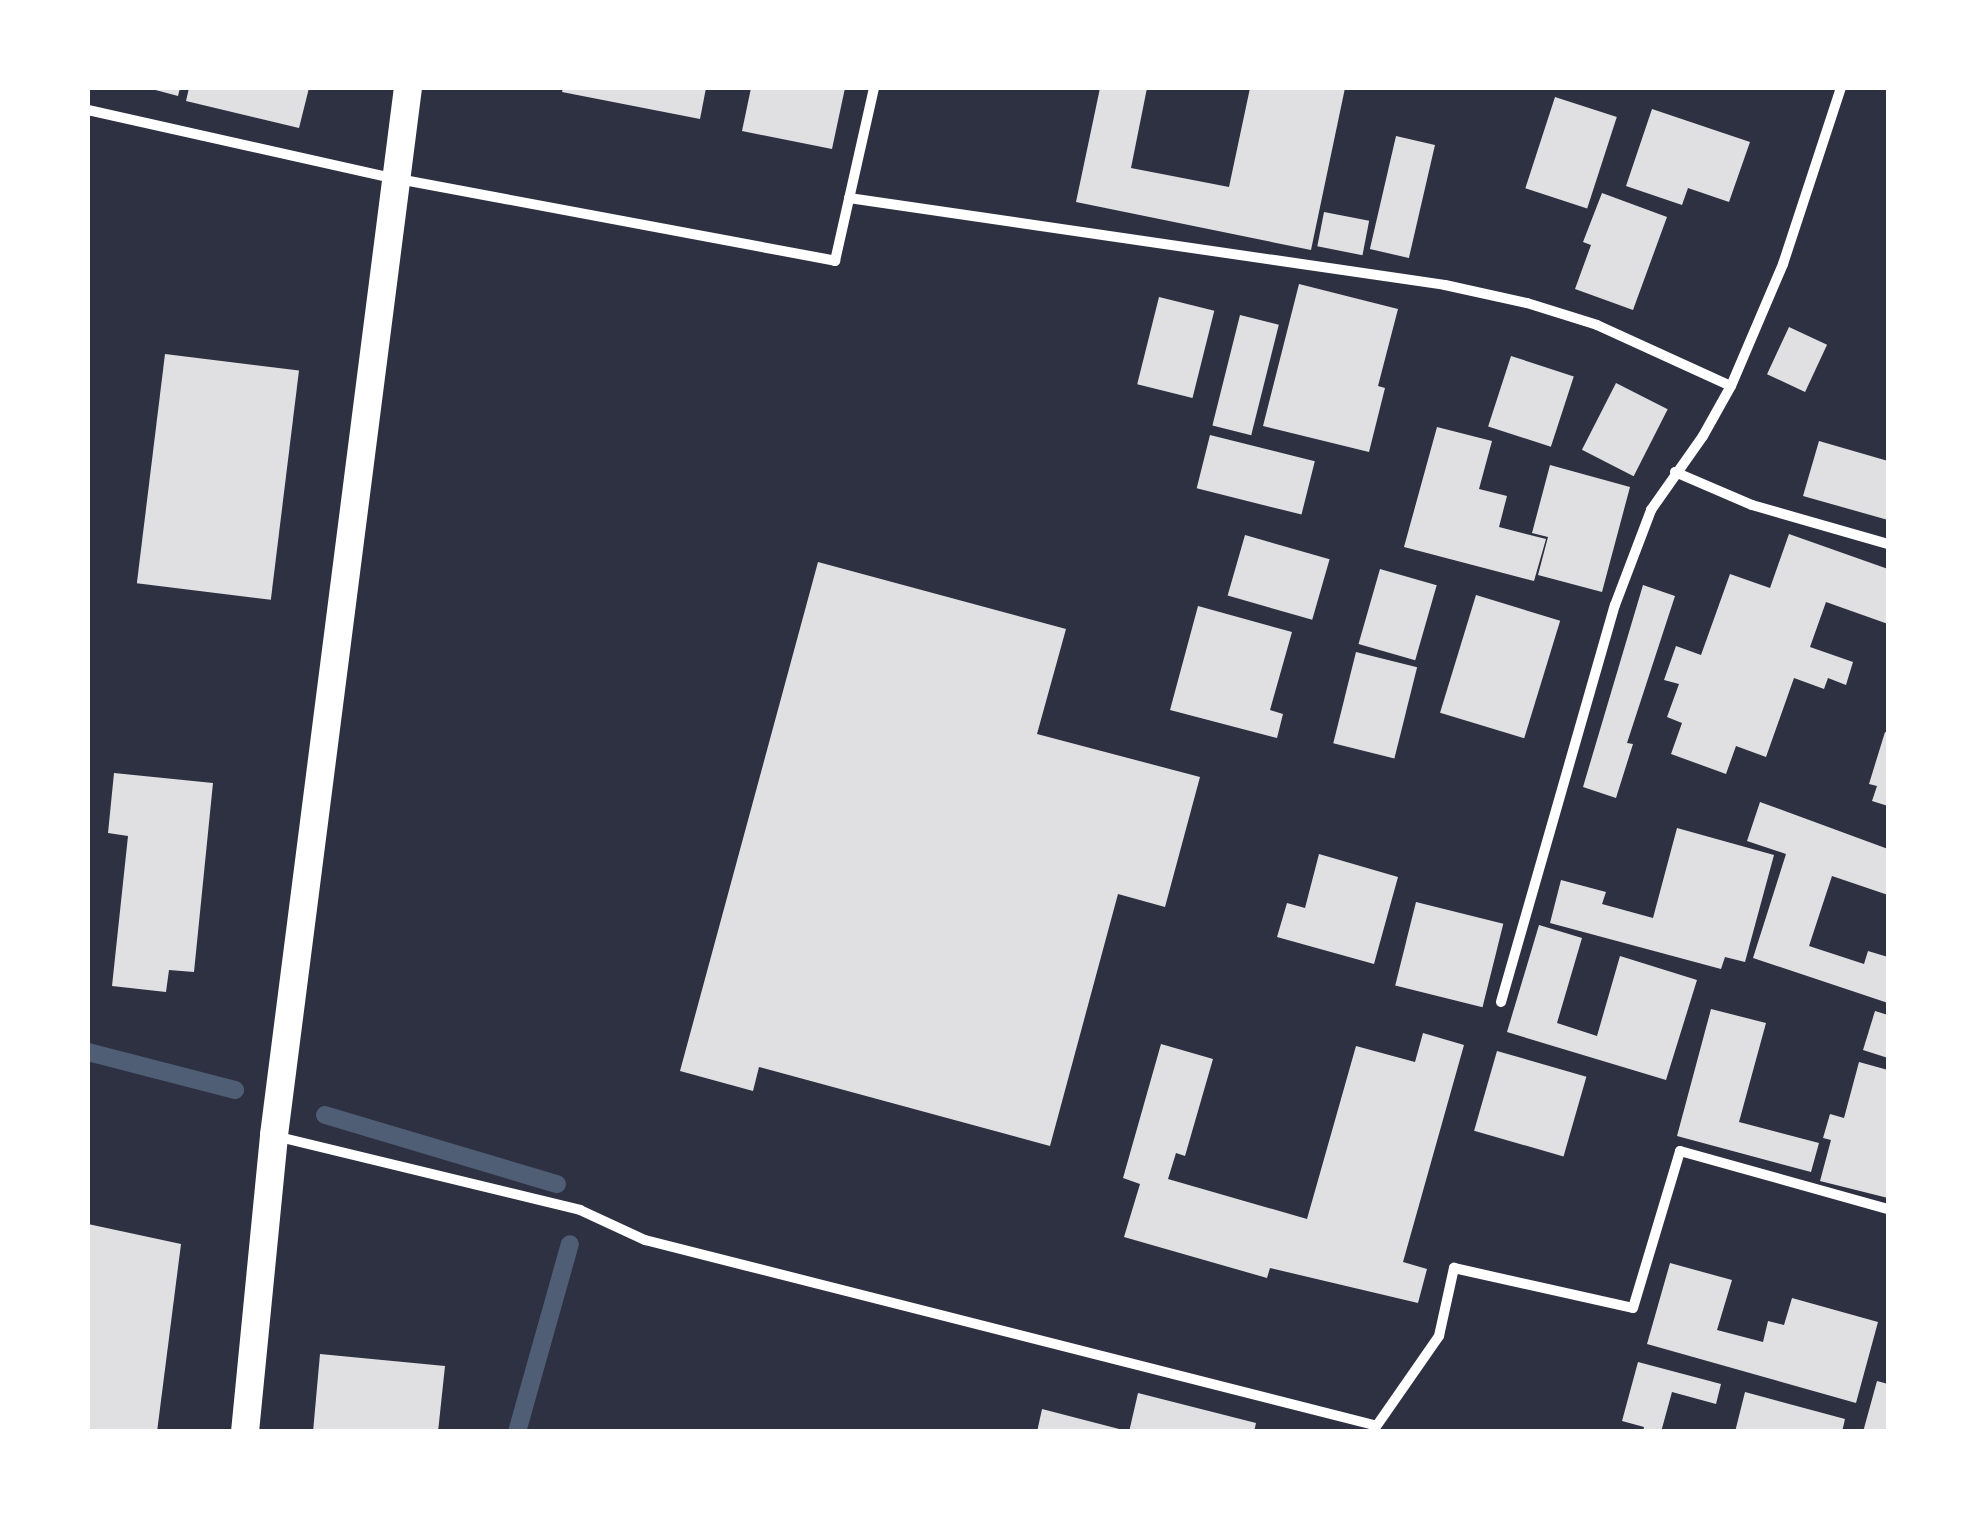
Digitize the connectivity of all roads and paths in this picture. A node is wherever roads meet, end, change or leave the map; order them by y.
1 (408, 88) edge
2 (874, 88) edge
3 (1840, 88) edge
4 (88, 110) edge
5 (393, 178) junction
6 (849, 198) junction
7 (1731, 386) junction
8 (1674, 472) junction
9 (1888, 544) edge
10 (1501, 1002) dead end
11 (274, 1136) junction
12 (1888, 1209) edge
13 (1374, 1429) edge
14 (244, 1432) edge

1 - 5 highway
2 - 6 street
3 - 7 street
4 - 5 street
5 - 6 street
5 - 11 highway
6 - 7 street
7 - 8 street
8 - 9 street
8 - 10 street
11 - 13 street
11 - 14 highway
12 - 13 street

